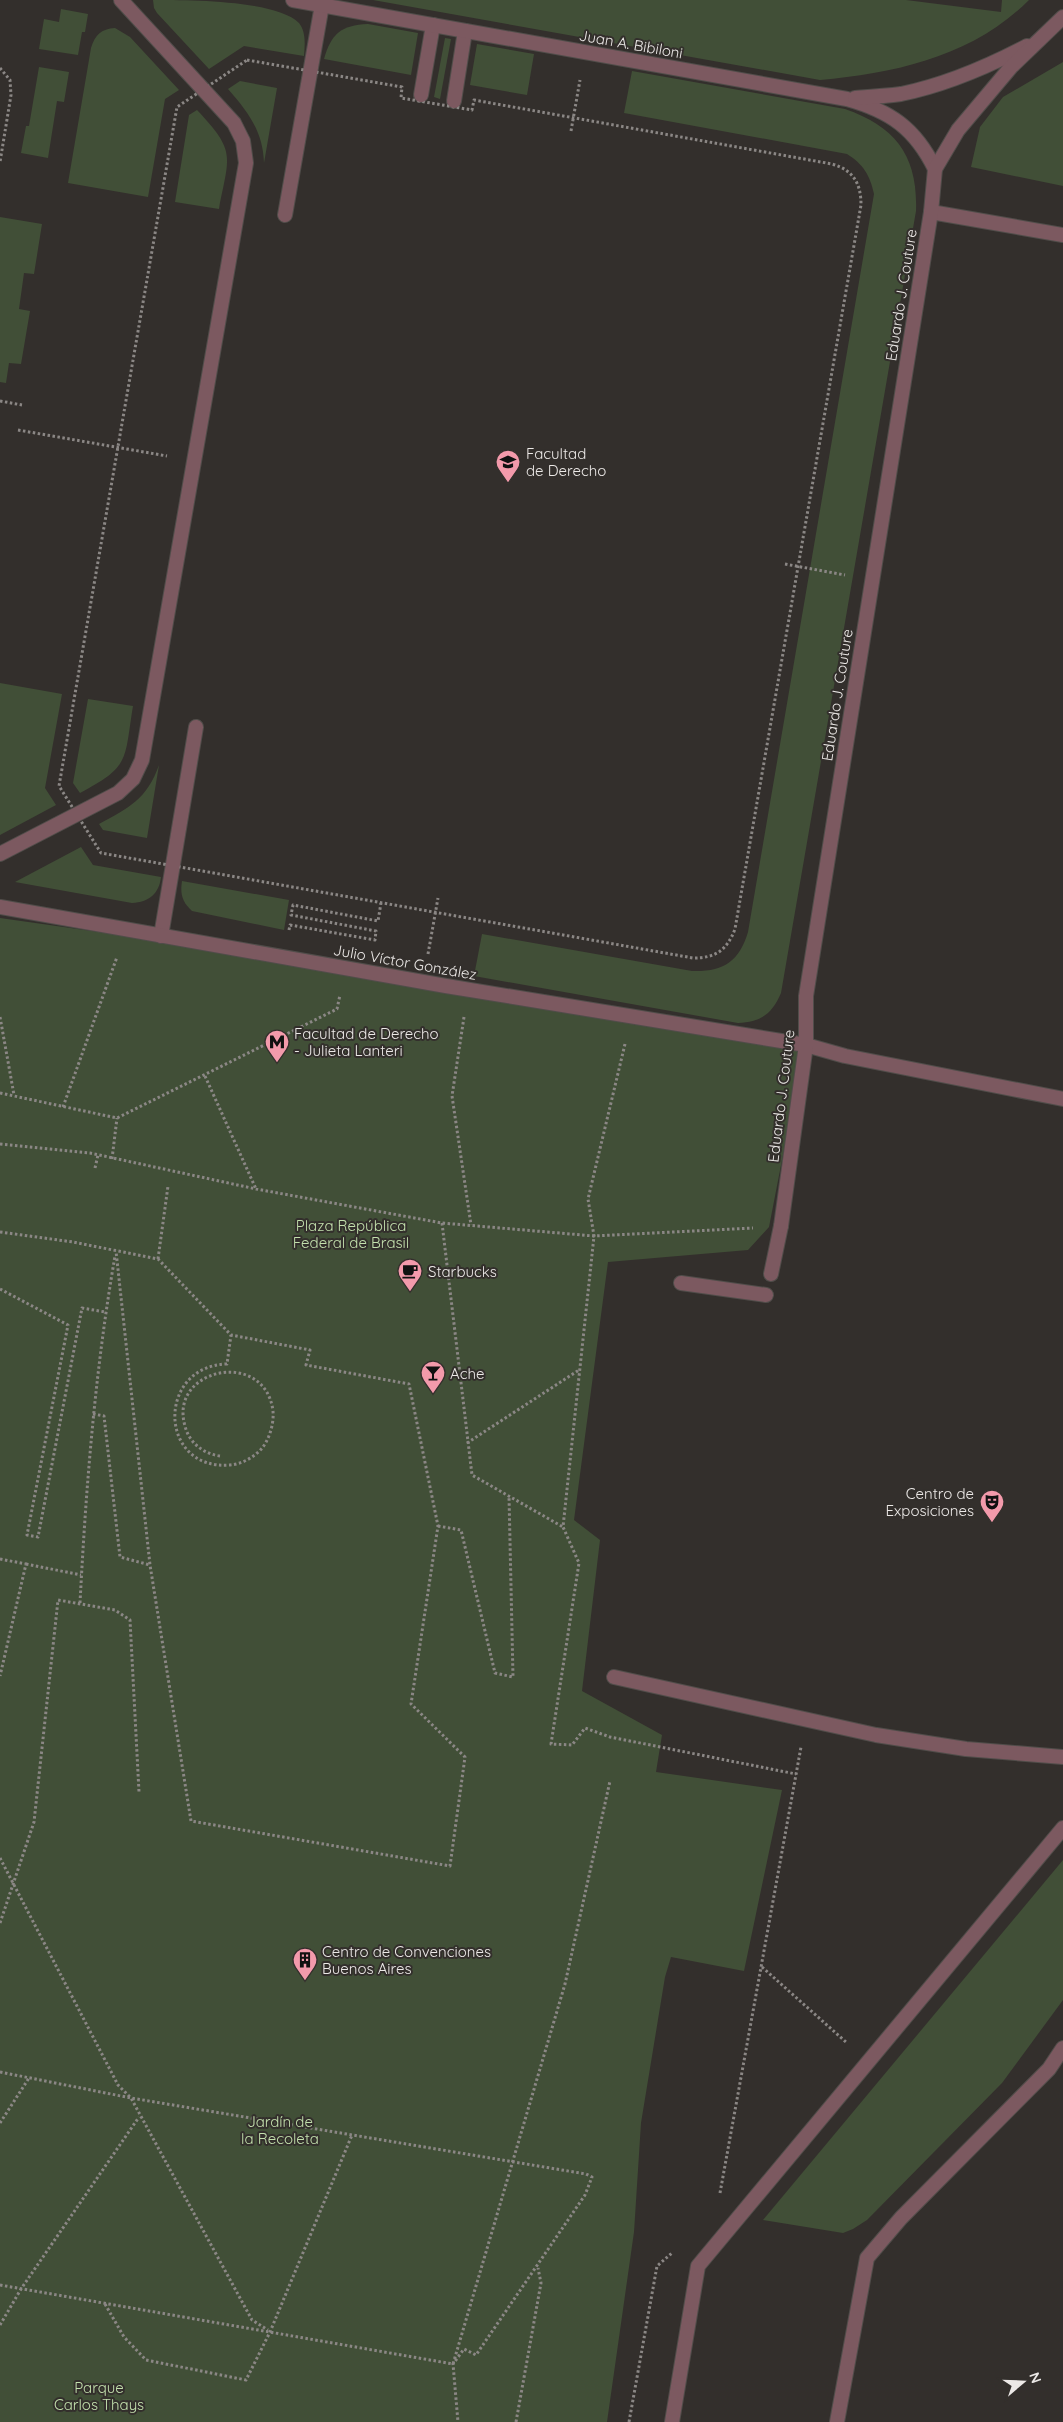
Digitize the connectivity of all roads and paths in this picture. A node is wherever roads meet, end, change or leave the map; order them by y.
1 (121, 0) edge
2 (293, 0) edge
3 (322, 5) junction
4 (1063, 17) edge
5 (433, 25) junction
6 (466, 31) junction
7 (1041, 38) junction
8 (286, 67) dead end
9 (0, 68) edge
10 (581, 71) dead end
11 (337, 76) dead end
12 (203, 90) junction
13 (421, 95) dead end
14 (847, 99) junction
15 (454, 101) dead end
16 (573, 118) junction
17 (571, 131) dead end
18 (0, 162) edge
19 (935, 169) junction
20 (931, 212) junction
21 (285, 215) dead end
22 (1063, 235) edge
23 (0, 401) edge
24 (22, 404) dead end
25 (18, 430) dead end
26 (118, 448) junction
27 (176, 458) dead end
28 (785, 564) dead end
29 (798, 567) junction
30 (853, 577) dead end
31 (196, 727) dead end
32 (77, 815) junction
33 (0, 854) edge
34 (149, 861) dead end
35 (199, 870) dead end
36 (438, 898) dead end
37 (381, 903) junction
38 (0, 907) edge
39 (435, 912) junction
40 (288, 930) dead end
41 (161, 936) junction
42 (118, 953) dead end
43 (427, 959) dead end
44 (340, 996) dead end
45 (0, 1017) edge
46 (464, 1018) dead end
47 (806, 1045) junction
48 (623, 1052) dead end
49 (205, 1076) junction
50 (0, 1093) edge
51 (14, 1095) junction
52 (1063, 1099) edge
53 (63, 1106) junction
54 (117, 1118) junction
55 (0, 1144) edge
56 (98, 1155) junction
57 (112, 1159) junction
58 (95, 1168) dead end
59 (168, 1186) dead end
60 (256, 1190) junction
61 (442, 1223) junction
62 (470, 1225) junction
63 (781, 1226) junction
64 (0, 1232) edge
65 (594, 1236) junction
66 (116, 1250) junction
67 (158, 1259) junction
68 (771, 1274) dead end
69 (681, 1284) dead end
70 (0, 1289) edge
71 (766, 1295) dead end
72 (105, 1312) junction
73 (231, 1335) junction
74 (579, 1370) junction
75 (94, 1414) junction
76 (467, 1443) junction
77 (220, 1456) dead end
78 (509, 1496) junction
79 (438, 1526) junction
80 (563, 1527) junction
81 (0, 1559) edge
82 (26, 1564) junction
83 (150, 1565) junction
84 (82, 1575) junction
85 (80, 1603) junction
86 (0, 1676) edge
87 (614, 1677) dead end
88 (807, 1719) junction
89 (1063, 1756) edge
90 (796, 1774) junction
91 (610, 1781) dead end
92 (139, 1792) dead end
93 (1063, 1828) edge
94 (0, 1858) edge
95 (13, 1885) junction
96 (0, 1923) edge
97 (762, 1967) junction
98 (1063, 2048) edge
99 (867, 2061) junction
100 (0, 2072) edge
101 (29, 2078) junction
102 (131, 2098) junction
103 (139, 2117) junction
104 (0, 2122) edge
105 (352, 2135) junction
106 (511, 2163) junction
107 (720, 2196) dead end
108 (679, 2247) dead end
109 (538, 2267) junction
110 (0, 2285) edge
111 (21, 2290) junction
112 (105, 2304) junction
113 (0, 2325) edge
114 (270, 2332) junction
115 (453, 2364) junction
116 (458, 2422) edge
117 (516, 2422) edge
118 (629, 2422) edge
119 (672, 2422) edge
120 (837, 2422) edge

1 - 12 street
2 - 3 street, Juan A. Bibiloni
3 - 5 street, Juan A. Bibiloni
3 - 21 street
4 - 7 street
5 - 6 street, Juan A. Bibiloni
5 - 13 street
6 - 14 street, Juan A. Bibiloni
6 - 15 street
7 - 14 street
7 - 19 street
8 - 12 path
9 - 18 path
10 - 16 path
11 - 16 path
12 - 26 path
12 - 32 street
14 - 19 street, Juan A. Bibiloni
16 - 17 path
16 - 29 path
19 - 20 street, Eduardo J. Couture
20 - 22 street
20 - 47 street, Eduardo J. Couture
23 - 24 path
25 - 26 path
26 - 27 path
26 - 32 path
28 - 29 path
29 - 30 path
29 - 39 path
31 - 41 street
32 - 33 street
32 - 34 path
35 - 37 path
36 - 39 path
37 - 39 path
37 - 40 path
38 - 41 street, Julio Víctor González
39 - 43 path
41 - 47 street, Julio Víctor González
42 - 53 path
44 - 49 path
45 - 51 path
46 - 62 path
47 - 52 street, Julio Víctor González
47 - 63 street, Eduardo J. Couture
48 - 65 path
49 - 54 path
49 - 60 path
50 - 51 path
51 - 53 path
53 - 54 path
54 - 57 path
55 - 56 path
56 - 57 path
56 - 58 path
57 - 60 path
59 - 67 path
60 - 61 path
61 - 62 path
61 - 76 path
62 - 65 path
63 - 65 path
63 - 68 street, Eduardo J. Couture
64 - 66 path
65 - 74 path
66 - 67 path
66 - 72 path
66 - 83 path
67 - 73 path
69 - 71 street
70 - 72 path
72 - 75 path
73 - 77 path
73 - 79 path
74 - 76 path
74 - 80 path
75 - 83 path
75 - 84 path
76 - 78 path
78 - 79 path
78 - 80 path
79 - 83 path
80 - 90 path
81 - 82 path
82 - 84 path
82 - 86 path
84 - 85 path
85 - 92 path
85 - 95 path
87 - 88 street
88 - 89 street
88 - 90 path
90 - 97 path
91 - 106 path
93 - 99 street
94 - 95 path
95 - 96 path
95 - 102 path
97 - 99 path
97 - 107 path
98 - 120 street
99 - 119 street
100 - 101 path
101 - 102 path
101 - 104 path
102 - 103 path
102 - 105 path
103 - 111 path
103 - 114 path
105 - 106 path
105 - 114 path
106 - 109 path
106 - 115 path
108 - 118 path
109 - 115 path
109 - 117 path
110 - 111 path
111 - 112 path
111 - 113 path
112 - 114 path
112 - 114 path
114 - 115 path
115 - 116 path

